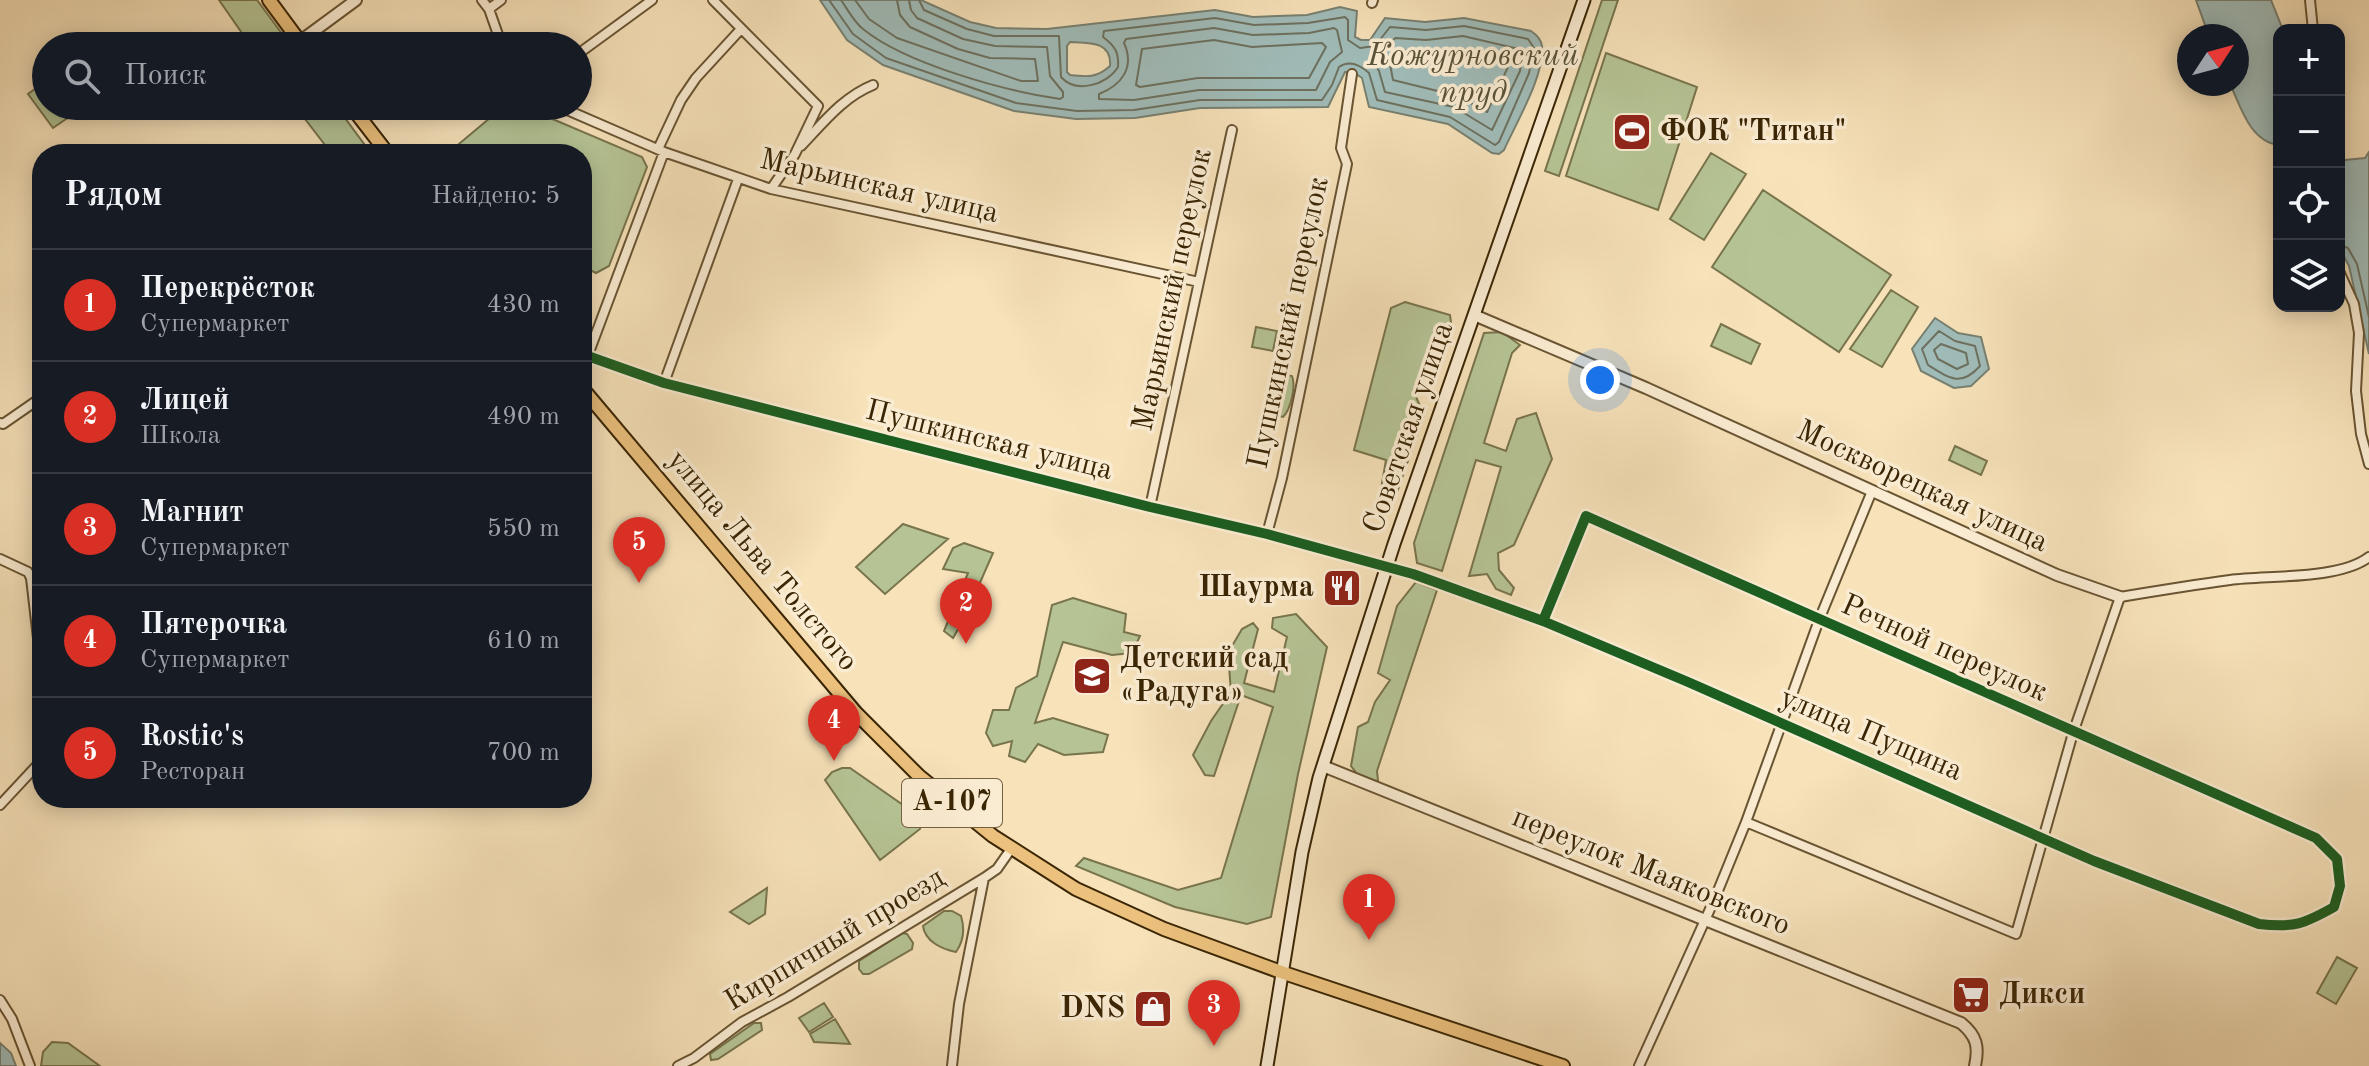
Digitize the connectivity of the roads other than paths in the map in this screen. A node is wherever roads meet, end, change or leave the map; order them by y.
1 (269, 0) edge
2 (356, 0) edge
3 (482, 0) edge
4 (501, 0) edge
5 (652, 0) edge
6 (713, 0) edge
7 (1584, 0) edge
8 (2310, 0) edge
9 (489, 9) junction
10 (2312, 24) edge
11 (741, 29) junction
12 (292, 32) edge
13 (316, 32) edge
14 (497, 32) edge
15 (592, 44) edge
16 (1352, 74) dead end
17 (873, 85) dead end
18 (360, 120) edge
19 (590, 120) edge
20 (1232, 130) dead end
21 (377, 144) edge
22 (661, 151) junction
23 (795, 154) junction
24 (738, 179) junction
25 (771, 189) junction
26 (1199, 282) junction
27 (2345, 284) edge
28 (1474, 315) junction
29 (592, 336) edge
30 (592, 357) edge
31 (664, 383) junction
32 (592, 400) edge
33 (32, 404) edge
34 (1, 426) edge
35 (2369, 464) edge
36 (1872, 491) junction
37 (1150, 507) junction
38 (1267, 534) junction
39 (2369, 557) edge
40 (0, 559) edge
41 (1387, 566) junction
42 (32, 587) edge
43 (2120, 597) junction
44 (1819, 620) junction
45 (1543, 621) junction
46 (1782, 723) junction
47 (2073, 733) junction
48 (1323, 766) junction
49 (32, 771) edge
50 (0, 805) edge
51 (1746, 822) junction
52 (2044, 837) junction
53 (1011, 849) junction
54 (984, 878) junction
55 (2334, 907) joint
56 (1707, 919) junction
57 (1281, 972) junction
58 (0, 1000) edge
59 (696, 1062) edge
60 (30, 1066) edge
61 (678, 1066) edge
62 (952, 1066) edge
63 (1267, 1066) edge
64 (1563, 1066) edge
65 (1639, 1066) edge
66 (1975, 1066) edge

1 - 12 highway
2 - 13 street
3 - 9 street
4 - 9 street
5 - 15 street
6 - 11 street
7 - 28 main road, Советская улица
8 - 10 street
9 - 14 street
11 - 22 street
11 - 23 street
16 - 38 street, Пушкинский переулок
17 - 23 street
18 - 21 highway
19 - 22 street, Марьинская улица
20 - 26 street, Марьинский переулок
22 - 24 street, Марьинская улица
22 - 29 street
23 - 25 street
24 - 25 street, Марьинская улица
24 - 31 street
25 - 26 street, Марьинская улица
26 - 37 street, Марьинский переулок
27 - 35 street
28 - 36 street, Москворецкая улица
28 - 41 main road, Советская улица
30 - 31 street, Пушкинская улица
31 - 37 street, Пушкинская улица
32 - 53 highway, улица Льва Толстого / А-107
33 - 34 street
36 - 43 street, Москворецкая улица
36 - 44 street
37 - 38 street, Пушкинская улица
38 - 41 street, Пушкинская улица
39 - 43 street, Москворецкая улица
40 - 42 street
41 - 45 street, улица Пущина
41 - 48 main road, Советская улица
43 - 47 street
44 - 45 street, Речной переулок
44 - 46 street
44 - 47 street, Речной переулок
45 - 46 street, улица Пущина
46 - 51 street
46 - 52 street, улица Пущина
47 - 52 street
47 - 55 street, Речной переулок
48 - 56 street, переулок Маяковского
48 - 57 main road, Советская улица
49 - 50 street
51 - 52 street
51 - 56 street
52 - 55 street, улица Пущина
53 - 54 street, Кирпичный проезд
53 - 57 highway, улица Льва Толстого / А-107
54 - 59 street, Кирпичный проезд
54 - 62 street
56 - 65 street
56 - 66 street, переулок Маяковского
57 - 63 main road, Советская улица
57 - 64 highway, А-107
58 - 60 street
59 - 61 street, Кирпичный проезд

